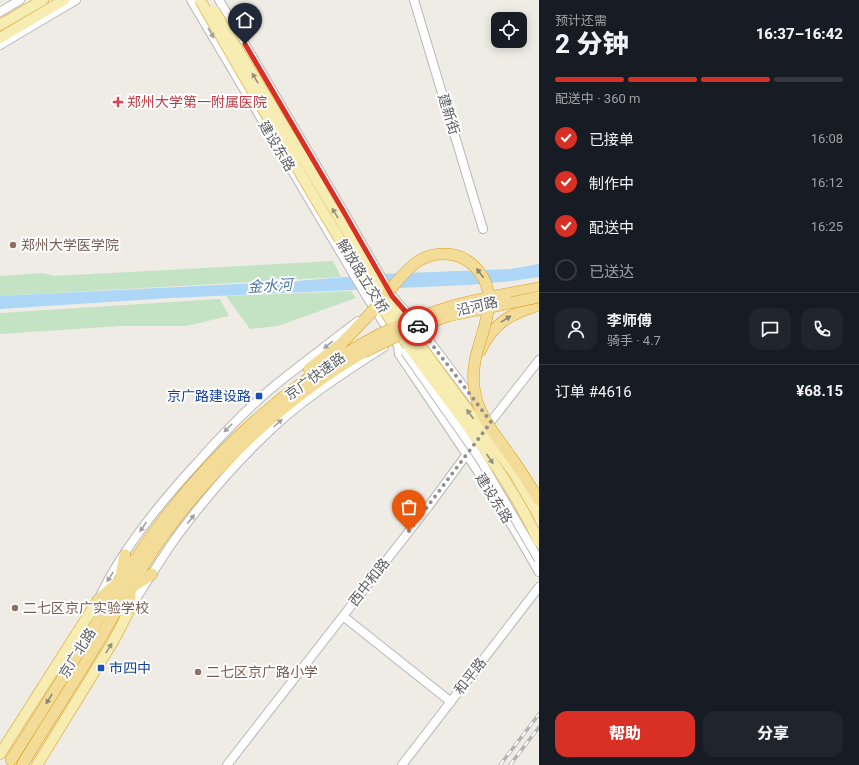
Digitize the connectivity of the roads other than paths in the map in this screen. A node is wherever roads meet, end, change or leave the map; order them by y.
1 (20, 0) edge
2 (32, 0) edge
3 (43, 0) edge
4 (55, 0) edge
5 (64, 0) edge
6 (76, 0) edge
7 (191, 0) edge
8 (200, 0) edge
9 (208, 0) edge
10 (219, 0) edge
11 (414, 0) edge
12 (0, 12) edge
13 (0, 19) edge
14 (0, 25) edge
15 (0, 32) edge
16 (0, 38) edge
17 (0, 44) edge
18 (483, 229) dead end
19 (539, 288) edge
20 (391, 294) junction
21 (539, 297) edge
22 (539, 305) edge
23 (374, 308) junction
24 (415, 322) junction
25 (421, 330) junction
26 (396, 342) junction
27 (539, 360) edge
28 (475, 361) junction
29 (491, 422) junction
30 (467, 454) junction
31 (211, 464) junction
32 (539, 490) edge
33 (539, 500) edge
34 (539, 516) edge
35 (539, 542) edge
36 (147, 550) junction
37 (125, 555) joint
38 (539, 560) edge
39 (539, 572) edge
40 (152, 574) junction
41 (539, 587) edge
42 (130, 588) junction
43 (98, 600) joint
44 (130, 609) junction
45 (343, 616) junction
46 (451, 702) junction
47 (0, 754) edge
48 (11, 760) dead end
49 (22, 765) edge
50 (37, 765) edge
51 (227, 765) edge
52 (402, 765) edge

1 - 12 street
2 - 13 main road
3 - 14 main road
4 - 15 main road
5 - 16 main road
6 - 17 street
7 -> 23 street, 建设东路
8 -> 35 main road, 解放路立交桥, bridge
34 -> 9 main road, 解放路立交桥, bridge
10 - 20 street, 建设东路
11 - 18 street, 建新街
19 - 31 highway, 京广快速路, bridge
20 - 23 street
20 - 24 street
21 - 24 street, 沿河路
21 - 36 highway, 京广快速路, bridge
28 -> 22 highway, bridge
23 - 26 street, 建设东路
23 -> 37 street
24 - 25 street
25 - 26 street
25 - 29 street
26 - 30 street, 建设东路
26 - 38 street, 建设东路, bridge
40 -> 26 street
27 - 29 street, 西中和路
28 -> 31 highway, bridge
28 - 33 highway, bridge
29 - 30 street, 西中和路
29 - 32 street
30 - 39 street, 建设东路
30 - 45 street, 西中和路
31 - 36 highway, 京广快速路
36 - 42 highway, 京广北路
36 -> 48 highway, 京广北路
37 -> 43 highway
40 - 42 highway
40 - 44 street
41 - 46 street, 和平路
42 - 44 highway
42 - 49 highway, 京广北路
43 - 47 main road
50 -> 44 main road
45 - 46 street
45 - 51 street, 西中和路
46 - 52 street, 和平路

